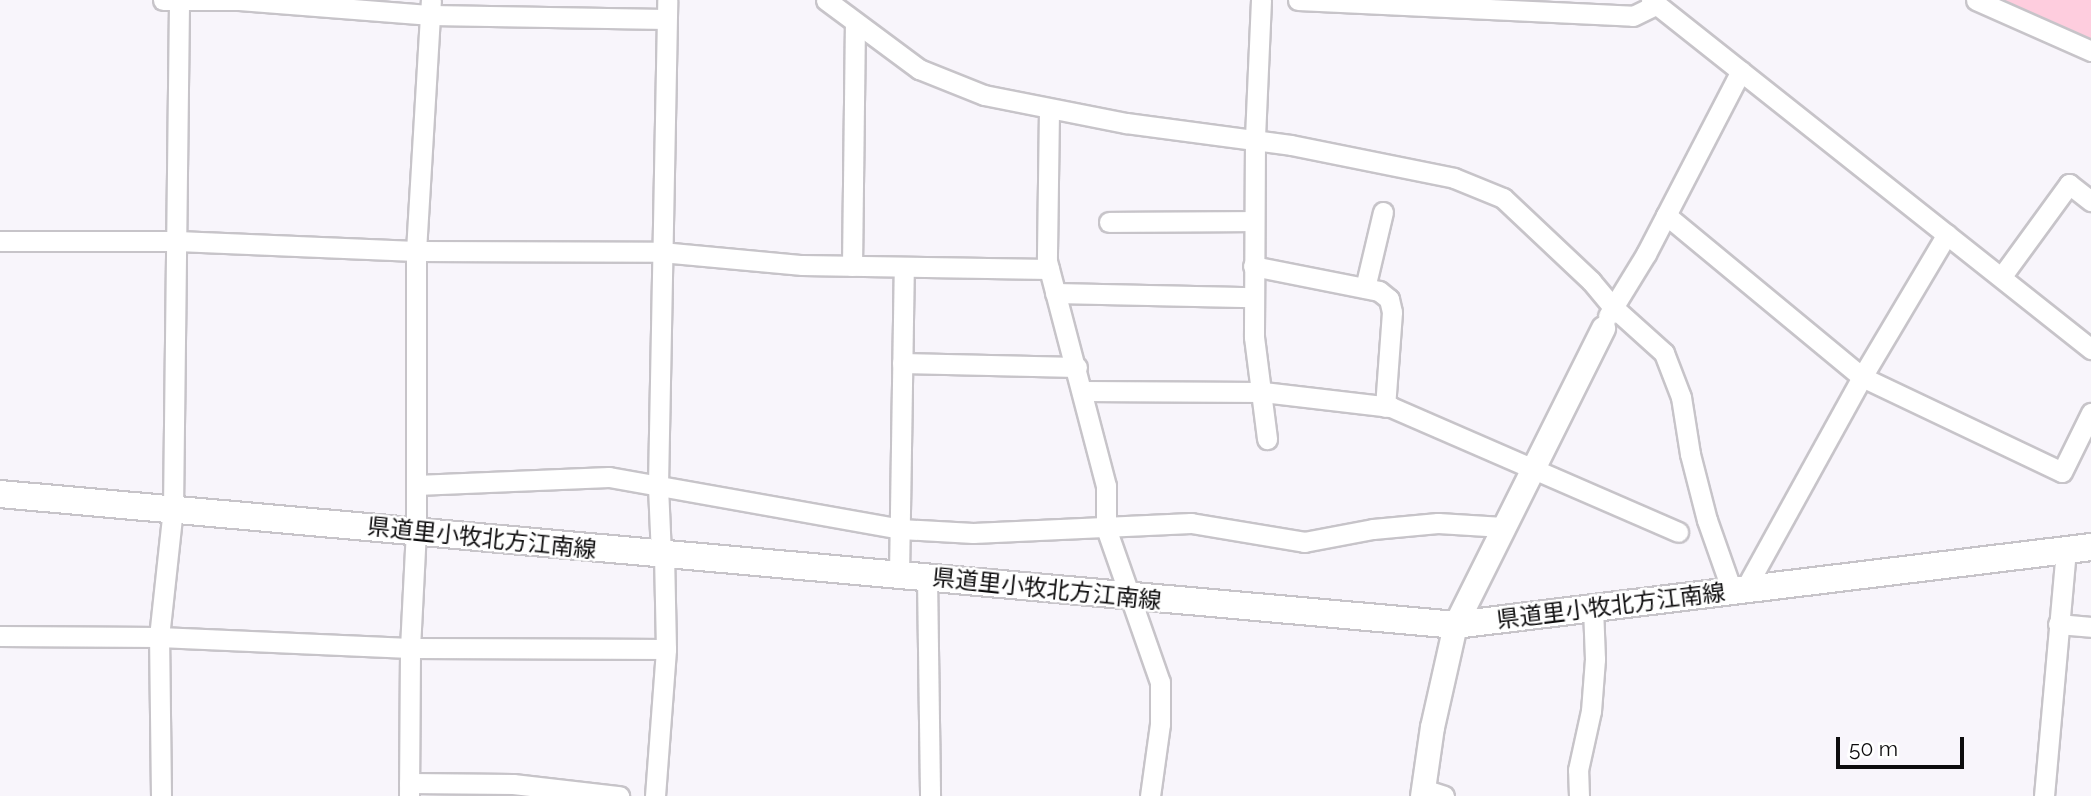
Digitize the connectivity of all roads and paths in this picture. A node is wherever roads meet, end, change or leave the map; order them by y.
1 (163, 0) edge
2 (179, 0) edge
3 (826, 0) edge
4 (1261, 0) edge
5 (1298, 0) edge
6 (1976, 0) edge
7 (1653, 2) edge
8 (431, 8) edge
9 (666, 10) edge
10 (855, 24) junction
11 (2091, 51) edge
12 (1741, 71) junction
13 (1049, 110) junction
14 (1255, 140) junction
15 (2091, 201) edge
16 (1383, 212) dead end
17 (1667, 215) junction
18 (1254, 221) junction
19 (1109, 222) dead end
20 (1947, 234) junction
21 (177, 241) junction
22 (0, 242) edge
23 (416, 251) junction
24 (661, 252) junction
25 (852, 266) junction
26 (1253, 266) junction
27 (904, 267) junction
28 (1049, 269) junction
29 (2002, 276) junction
30 (1365, 288) junction
31 (1055, 293) junction
32 (1253, 297) junction
33 (1608, 317) junction
34 (2091, 349) edge
35 (902, 363) junction
36 (1077, 367) junction
37 (1862, 377) junction
38 (1083, 391) junction
39 (1263, 392) junction
40 (1385, 407) junction
41 (2091, 413) edge
42 (1267, 439) dead end
43 (1532, 467) junction
44 (416, 485) junction
45 (659, 485) junction
46 (0, 494) edge
47 (173, 509) junction
48 (1503, 527) junction
49 (1106, 528) junction
50 (900, 529) junction
51 (416, 531) junction
52 (1678, 532) dead end
53 (2078, 548) edge
54 (662, 555) junction
55 (899, 575) junction
56 (927, 577) junction
57 (1739, 590) junction
58 (1129, 597) junction
59 (1593, 607) junction
60 (2058, 624) junction
61 (1455, 625) junction
62 (2091, 627) edge
63 (0, 636) edge
64 (159, 637) junction
65 (410, 648) junction
66 (666, 649) junction
67 (409, 789) edge
68 (513, 790) edge
69 (1430, 794) edge
70 (161, 796) edge
71 (619, 796) edge
72 (655, 796) edge
73 (930, 796) edge
74 (1150, 796) edge
75 (1579, 796) edge
76 (2044, 796) edge

1 - 2 street
2 - 8 street
2 - 21 street
3 - 10 street
4 - 14 street
5 - 7 street
6 - 11 street
7 - 12 street
8 - 9 street
8 - 23 street
9 - 24 street
10 - 13 street
10 - 25 street
12 - 17 street
12 - 20 street
13 - 14 street
13 - 28 street
14 - 18 street
14 - 33 street
15 - 29 street
16 - 30 street
17 - 33 street
17 - 37 street
18 - 19 street
18 - 26 street
20 - 29 street
20 - 37 street
21 - 22 street
21 - 23 street
21 - 47 street
23 - 24 street
23 - 44 street
24 - 25 street
24 - 45 street
25 - 27 street
26 - 30 street
26 - 32 street
27 - 28 street
27 - 35 street
28 - 31 street
29 - 34 street
30 - 40 street
31 - 32 street
31 - 36 street
32 - 39 street
33 - 43 street
33 - 57 street
35 - 36 street
35 - 50 street
36 - 38 street
37 - 41 street
37 - 57 street
38 - 39 street
38 - 49 street
39 - 40 street
39 - 42 street
40 - 43 street
43 - 48 street
43 - 52 street
44 - 45 street
44 - 51 street
45 - 50 street
45 - 54 street
46 - 47 main road, 県道里小牧北方江南線
47 - 51 main road, 県道里小牧北方江南線
47 - 64 street
48 - 49 street
48 - 61 street
49 - 50 street
49 - 58 street
50 - 55 street
51 - 54 main road, 県道里小牧北方江南線
51 - 65 street
53 - 57 main road, 県道里小牧北方江南線
53 - 60 street
54 - 55 main road, 県道里小牧北方江南線
54 - 66 street
55 - 56 main road, 県道里小牧北方江南線
56 - 58 main road, 県道里小牧北方江南線
56 - 73 street
57 - 59 main road, 県道里小牧北方江南線
58 - 61 main road, 県道里小牧北方江南線
58 - 74 street
59 - 61 main road, 県道里小牧北方江南線
59 - 75 street
60 - 62 street
60 - 76 street
61 - 69 street
63 - 64 street
64 - 65 street
64 - 70 street
65 - 66 street
65 - 67 street
66 - 72 street
67 - 68 street
68 - 71 street

